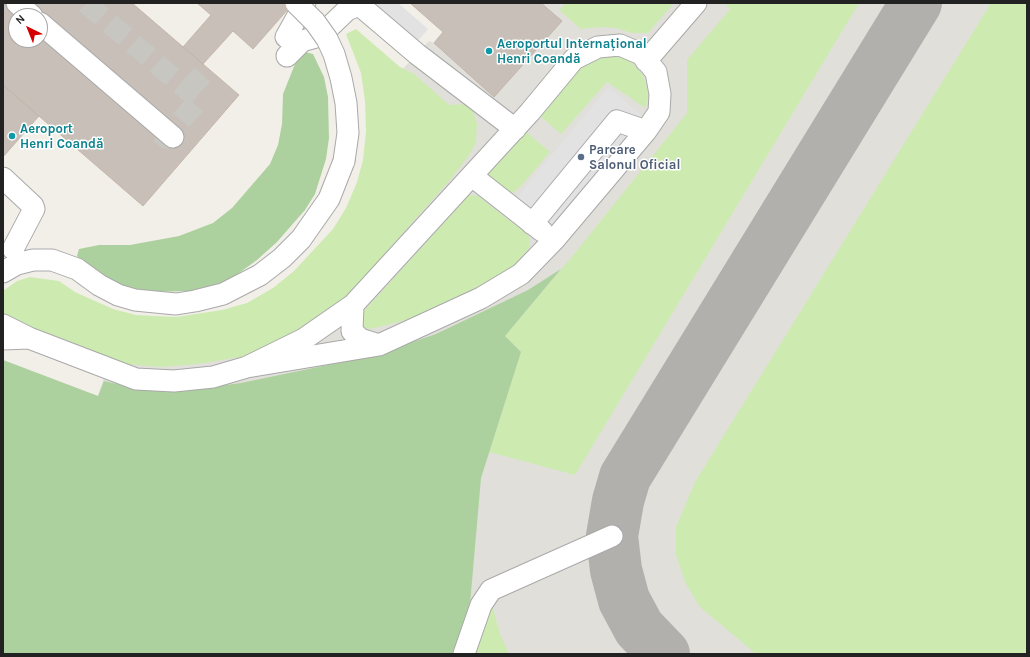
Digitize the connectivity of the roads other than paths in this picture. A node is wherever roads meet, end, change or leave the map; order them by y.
1 (296, 3) edge
2 (305, 3) edge
3 (696, 3) edge
4 (358, 4) edge
5 (48, 30) edge
6 (646, 61) junction
7 (515, 129) junction
8 (646, 131) junction
9 (173, 137) tunnel mouth
10 (472, 176) junction
11 (3, 178) edge
12 (532, 224) junction
13 (554, 240) junction
14 (13, 249) dead end
15 (3, 272) edge
16 (353, 305) junction
17 (3, 326) edge
18 (29, 338) junction
19 (3, 339) edge
20 (379, 345) junction
21 (247, 367) junction
22 (612, 536) dead end
23 (464, 654) edge

1 - 15 street, bridge
2 - 4 street
3 - 6 street
4 - 7 street
5 - 9 street
6 - 7 street
6 - 8 street
7 - 10 street
8 - 12 street
8 - 13 street
10 - 12 street
10 - 16 street
11 - 14 street
12 - 13 street
13 - 20 street
16 - 20 street
16 - 21 street
17 - 18 street
18 - 19 street
18 - 21 street
20 - 21 street
22 - 23 street

